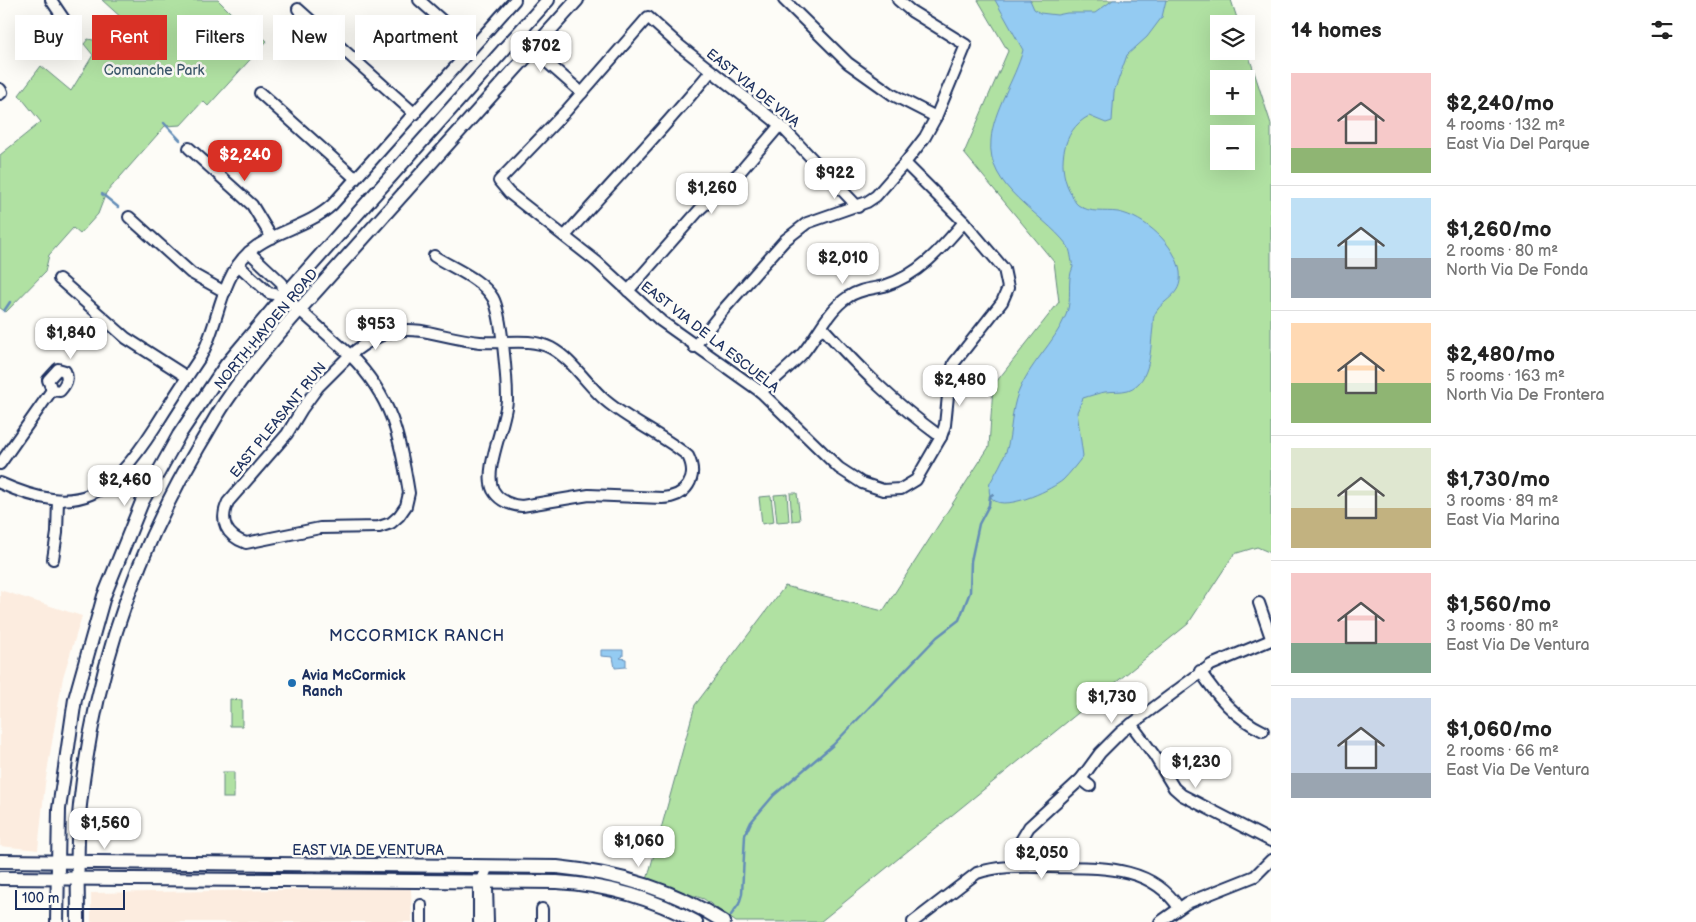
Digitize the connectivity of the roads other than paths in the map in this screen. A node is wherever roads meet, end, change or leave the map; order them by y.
1 (51, 0) edge
2 (419, 0) edge
3 (515, 0) edge
4 (548, 0) edge
5 (578, 0) edge
6 (784, 0) edge
7 (898, 0) edge
8 (916, 0) edge
9 (298, 9) dead end
10 (911, 11) junction
11 (61, 15) edge
12 (436, 15) edge
13 (516, 35) junction
14 (476, 43) edge
15 (533, 50) junction
16 (461, 60) edge
17 (711, 71) junction
18 (0, 89) edge
19 (260, 93) dead end
20 (0, 94) edge
21 (582, 94) junction
22 (414, 114) junction
23 (936, 117) junction
24 (780, 125) junction
25 (189, 148) dead end
26 (905, 163) junction
27 (355, 178) junction
28 (858, 207) junction
29 (129, 218) dead end
30 (964, 222) junction
31 (565, 236) junction
32 (272, 238) junction
33 (249, 252) junction
34 (434, 256) dead end
35 (238, 265) junction
36 (59, 279) dead end
37 (628, 291) junction
38 (225, 292) junction
39 (284, 296) junction
40 (300, 309) junction
41 (822, 327) junction
42 (502, 343) junction
43 (694, 346) junction
44 (350, 355) junction
45 (187, 377) junction
46 (52, 390) dead end
47 (761, 392) junction
48 (941, 437) junction
49 (0, 464) edge
50 (0, 483) edge
51 (58, 500) junction
52 (53, 559) dead end
53 (1259, 603) dead end
54 (1271, 639) edge
55 (1200, 671) junction
56 (1131, 724) junction
57 (1263, 731) dead end
58 (1081, 779) junction
59 (1090, 786) dead end
60 (1271, 841) edge
61 (1271, 860) edge
62 (0, 861) edge
63 (57, 863) junction
64 (77, 863) junction
65 (488, 866) junction
66 (1012, 867) junction
67 (0, 878) edge
68 (57, 879) junction
69 (77, 879) junction
70 (484, 881) junction
71 (421, 905) dead end
72 (1178, 908) junction
73 (542, 909) dead end
74 (57, 922) edge
75 (78, 922) edge
76 (421, 922) edge
77 (479, 922) edge
78 (488, 922) edge
79 (542, 922) edge
80 (696, 922) edge
81 (724, 922) edge
82 (913, 922) edge
83 (1160, 922) edge

1 - 11 street
2 - 12 street
3 - 14 street
4 - 13 main road, NORTH HAYDEN ROAD
5 - 15 main road, NORTH HAYDEN ROAD
6 - 23 street
7 - 10 street
8 - 10 street
9 - 22 street
10 - 23 street
13 - 15 street
13 - 39 main road, NORTH HAYDEN ROAD
15 - 21 street
15 - 40 main road, NORTH HAYDEN ROAD
16 - 22 street
17 - 21 street, EAST VIA DE VIVA
17 - 24 street, EAST VIA DE VIVA
17 - 31 street
18 - 20 street
19 - 27 street
21 - 31 street, EAST VIA DE LA ESCUELA
22 - 27 street
23 - 26 street
24 - 28 street, EAST VIA DE VIVA
24 - 37 street
25 - 32 street
26 - 28 street
26 - 30 street
27 - 32 street
28 - 43 street
29 - 38 street
30 - 41 street
30 - 48 street
31 - 37 street, EAST VIA DE LA ESCUELA
32 - 33 street
33 - 35 street
33 - 39 street, EAST PLEASANT RUN
34 - 42 street, EAST PLEASANT RUN
35 - 38 street
35 - 39 street, EAST PLEASANT RUN
36 - 45 street
37 - 43 street, EAST VIA DE LA ESCUELA
38 - 45 street
39 - 40 street, EAST PLEASANT RUN
39 - 63 main road, NORTH HAYDEN ROAD
40 - 44 street, EAST PLEASANT RUN
40 - 64 main road, NORTH HAYDEN ROAD
41 - 47 street
41 - 48 street
42 - 42 street, EAST PLEASANT RUN
42 - 44 street, EAST PLEASANT RUN
43 - 47 street, EAST VIA DE LA ESCUELA
44 - 44 street, EAST PLEASANT RUN
45 - 51 street
46 - 49 street
47 - 48 street, EAST VIA DE LA ESCUELA
50 - 51 street
51 - 52 street
53 - 54 street
54 - 55 street
55 - 56 street
55 - 57 street
56 - 58 street
56 - 60 street
58 - 59 street
58 - 66 street
61 - 72 street
62 - 63 main road, EAST VIA DE VENTURA
63 - 64 main road, EAST VIA DE VENTURA
63 - 68 main road, NORTH HAYDEN ROAD
64 - 65 main road, EAST VIA DE VENTURA
64 - 69 main road, NORTH HAYDEN ROAD
65 - 70 street
65 - 81 main road, EAST VIA DE VENTURA
66 - 72 street
66 - 82 street
67 - 68 main road
68 - 69 main road
68 - 74 main road, NORTH HAYDEN ROAD
69 - 70 main road
69 - 75 main road, NORTH HAYDEN ROAD
70 - 77 street
70 - 78 street
70 - 80 main road
71 - 76 street
72 - 83 street
73 - 79 street

